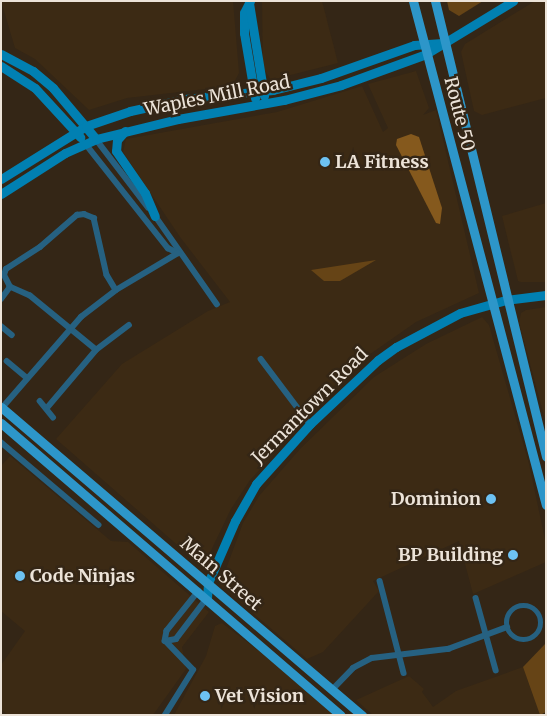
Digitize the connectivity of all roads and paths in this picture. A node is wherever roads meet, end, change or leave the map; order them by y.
1 (413, 1) edge
2 (436, 1) edge
3 (513, 1) edge
4 (250, 2) edge
5 (423, 42) junction
6 (446, 43) junction
7 (1, 54) edge
8 (426, 54) junction
9 (1, 66) edge
10 (258, 92) junction
11 (267, 104) junction
12 (257, 106) junction
13 (86, 126) junction
14 (125, 131) junction
15 (76, 132) junction
16 (96, 139) junction
17 (85, 143) junction
18 (1, 179) edge
19 (1, 194) edge
20 (155, 216) junction
21 (178, 253) junction
22 (10, 287) junction
23 (116, 290) junction
24 (546, 295) edge
25 (1, 299) edge
26 (506, 300) junction
27 (216, 304) dead end
28 (491, 304) junction
29 (130, 325) dead end
30 (1, 326) edge
31 (69, 330) junction
32 (12, 335) dead end
33 (96, 350) junction
34 (261, 359) dead end
35 (7, 361) dead end
36 (27, 378) junction
37 (526, 382) junction
38 (514, 383) junction
39 (40, 401) dead end
40 (1, 408) edge
41 (48, 408) junction
42 (53, 417) dead end
43 (1, 423) edge
44 (310, 424) junction
45 (1, 442) edge
46 (546, 457) edge
47 (536, 468) junction
48 (546, 468) edge
49 (546, 505) edge
50 (99, 525) dead end
51 (380, 581) dead end
52 (208, 584) junction
53 (199, 591) junction
54 (207, 598) junction
55 (476, 598) dead end
56 (543, 620) edge
57 (507, 627) junction
58 (486, 634) junction
59 (165, 641) junction
60 (398, 653) junction
61 (496, 670) dead end
62 (404, 673) dead end
63 (332, 690) junction
64 (165, 715) edge
65 (341, 715) edge
66 (362, 715) edge

1 - 5 main road, Route 50
2 - 6 main road, Route 50
3 - 6 main road, Waples Mill Road
4 - 10 main road
5 - 6 main road, Waples Mill Road
5 - 8 main road, Route 50
5 - 10 main road, Waples Mill Road
6 - 8 main road, Waples Mill Road
6 - 26 main road, Route 50
7 - 13 main road
8 - 11 main road, Waples Mill Road
8 - 28 main road, Route 50
9 - 15 main road
10 - 11 main road
10 - 12 main road
10 - 13 main road, Waples Mill Road
11 - 12 main road, Waples Mill Road
12 - 14 main road, Waples Mill Road
13 - 15 main road, Waples Mill Road
13 - 16 main road
14 - 16 main road, Waples Mill Road
14 - 20 main road
15 - 17 main road
15 - 18 main road, Waples Mill Road
16 - 17 main road, Waples Mill Road
16 - 20 street
17 - 19 main road, Waples Mill Road
17 - 21 street
20 - 21 street
21 - 23 street
21 - 27 street
22 - 23 street
22 - 25 street
22 - 31 street
23 - 31 street
24 - 26 main road, Jermantown Road
26 - 28 main road, Jermantown Road
26 - 37 main road, Route 50
28 - 38 main road, Route 50
28 - 44 main road, Jermantown Road
29 - 33 street
30 - 32 street
31 - 33 street
31 - 36 street
33 - 41 street
34 - 44 street
35 - 36 street
36 - 40 street
37 - 38 main road
37 - 46 main road, Route 50
38 - 47 main road, Route 50
39 - 41 street
40 - 52 main road, Main Street
41 - 42 street
43 - 53 main road, Main Street
44 - 52 main road, Jermantown Road
45 - 50 street
47 - 48 main road
47 - 49 main road, Route 50
51 - 60 street
52 - 53 main road, Jermantown Road
52 - 54 main road, Jermantown Road
52 - 63 main road, Main Street
53 - 54 main road, Main Street
53 - 59 street
54 - 59 street
54 - 65 main road, Main Street
55 - 58 street
56 - 57 street
56 - 57 street
57 - 58 street
58 - 60 street
58 - 61 street
59 - 64 street
60 - 62 street
60 - 63 street
63 - 66 main road, Main Street

